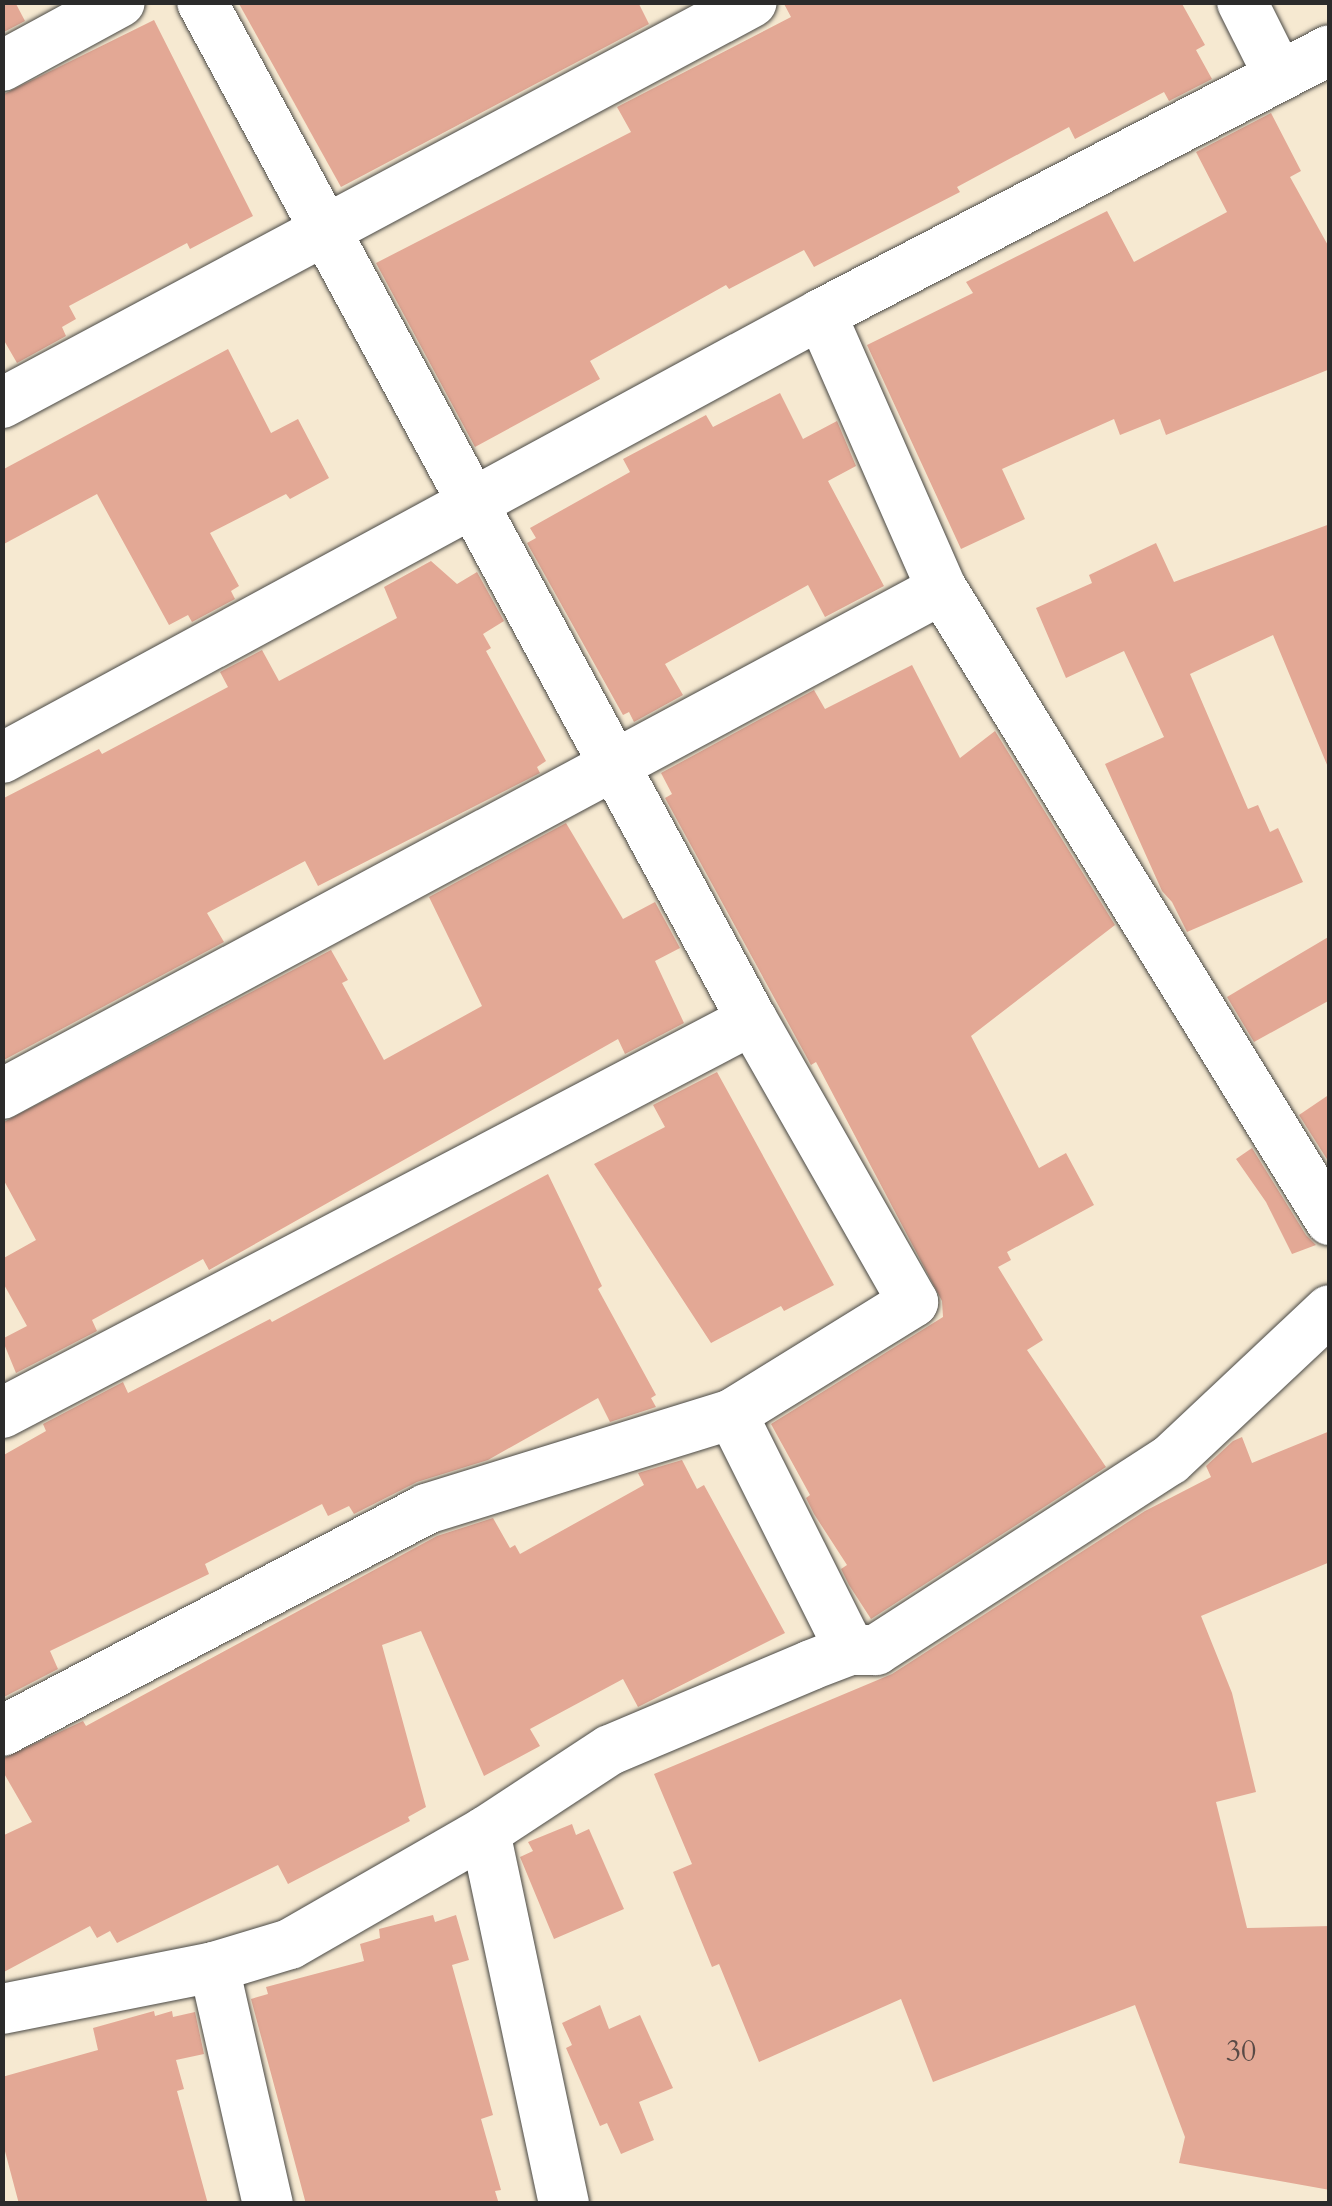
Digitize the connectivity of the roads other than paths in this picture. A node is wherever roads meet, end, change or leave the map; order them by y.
1 (120, 2) edge
2 (202, 2) edge
3 (752, 2) edge
4 (1242, 2) edge
5 (1330, 50) edge
6 (2, 66) edge
7 (1279, 76) junction
8 (326, 230) junction
9 (821, 314) junction
10 (2, 404) edge
11 (474, 504) junction
12 (942, 589) junction
13 (2, 758) edge
14 (614, 764) junction
15 (752, 1020) junction
16 (2, 1094) edge
17 (1330, 1220) edge
18 (1329, 1313) edge
19 (2, 1413) edge
20 (732, 1414) junction
21 (850, 1650) junction
22 (2, 1731) edge
23 (485, 1832) junction
24 (214, 1967) junction
25 (2, 2010) edge
26 (268, 2204) edge
27 (564, 2204) edge

1 - 6 street
2 - 8 street
3 - 8 street
4 - 7 street
5 - 7 street
7 - 9 street
8 - 10 street
8 - 11 street
9 - 11 street
9 - 12 street
11 - 13 street
11 - 14 street
12 - 14 street
12 - 17 street
14 - 15 street
14 - 16 street
15 - 19 street
15 - 20 street
18 - 21 street
20 - 21 street
20 - 22 street
21 - 23 street
23 - 24 street
23 - 27 street
24 - 25 street
24 - 26 street

